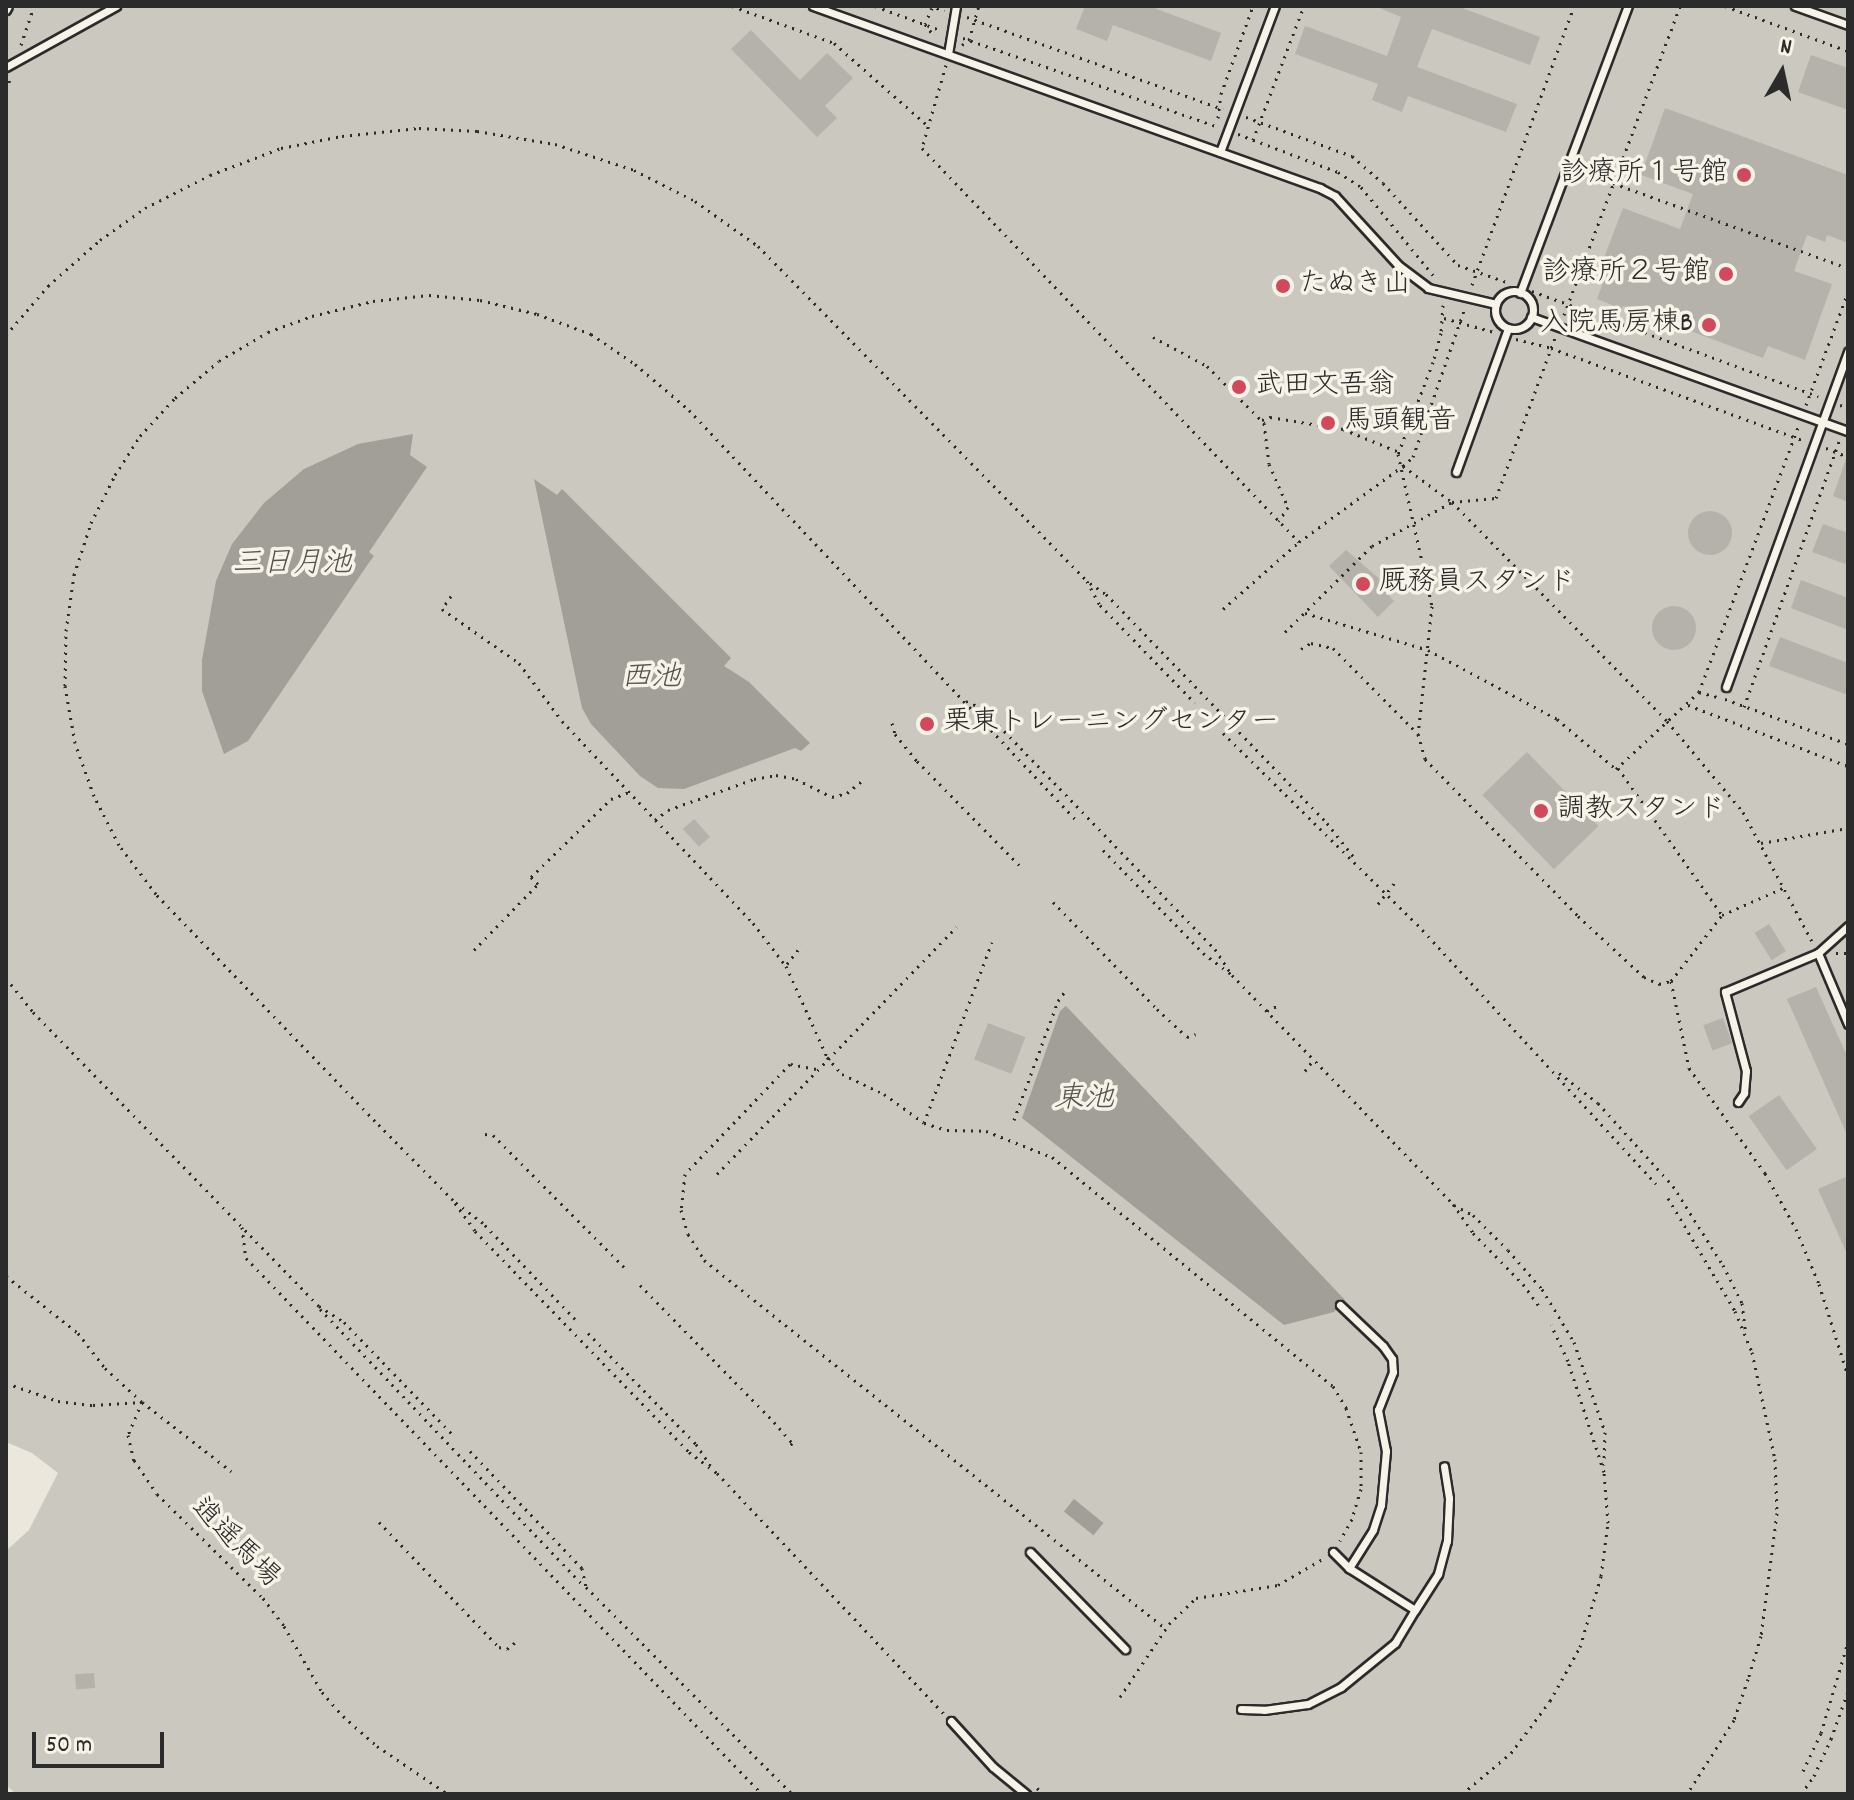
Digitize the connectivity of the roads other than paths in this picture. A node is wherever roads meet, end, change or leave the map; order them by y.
1 (116, 6) edge
2 (813, 6) edge
3 (1275, 6) edge
4 (1628, 6) edge
5 (1795, 6) edge
6 (955, 9) edge
7 (1848, 25) edge
8 (948, 54) junction
9 (6, 67) edge
10 (1220, 152) junction
11 (1521, 290) junction
12 (1496, 304) junction
13 (1531, 317) junction
14 (1506, 332) junction
15 (1848, 351) edge
16 (1821, 421) junction
17 (1846, 430) edge
18 (1456, 472) dead end
19 (1726, 687) dead end
20 (1848, 926) edge
21 (1818, 953) junction
22 (1848, 1024) edge
23 (1738, 1102) dead end
24 (1340, 1305) dead end
25 (1444, 1466) dead end
26 (1030, 1552) dead end
27 (1333, 1552) road end
28 (1349, 1568) junction
29 (1415, 1610) junction
30 (1125, 1649) dead end
31 (1241, 1709) dead end
32 (951, 1721) road end
33 (1026, 1794) edge

1 - 9 lane
2 - 8 lane
3 - 10 lane
4 - 11 lane
5 - 7 lane
6 - 8 lane
8 - 10 lane
10 - 12 lane
11 - 12 lane
11 - 13 lane
12 - 14 lane
13 - 14 lane
13 - 16 lane
14 - 18 lane
15 - 16 lane
16 - 17 lane
16 - 19 lane
20 - 21 lane
21 - 22 lane
21 - 23 lane
24 - 28 lane
25 - 29 lane
26 - 30 lane
27 - 28 lane
28 - 29 lane
29 - 31 lane
32 - 33 lane

